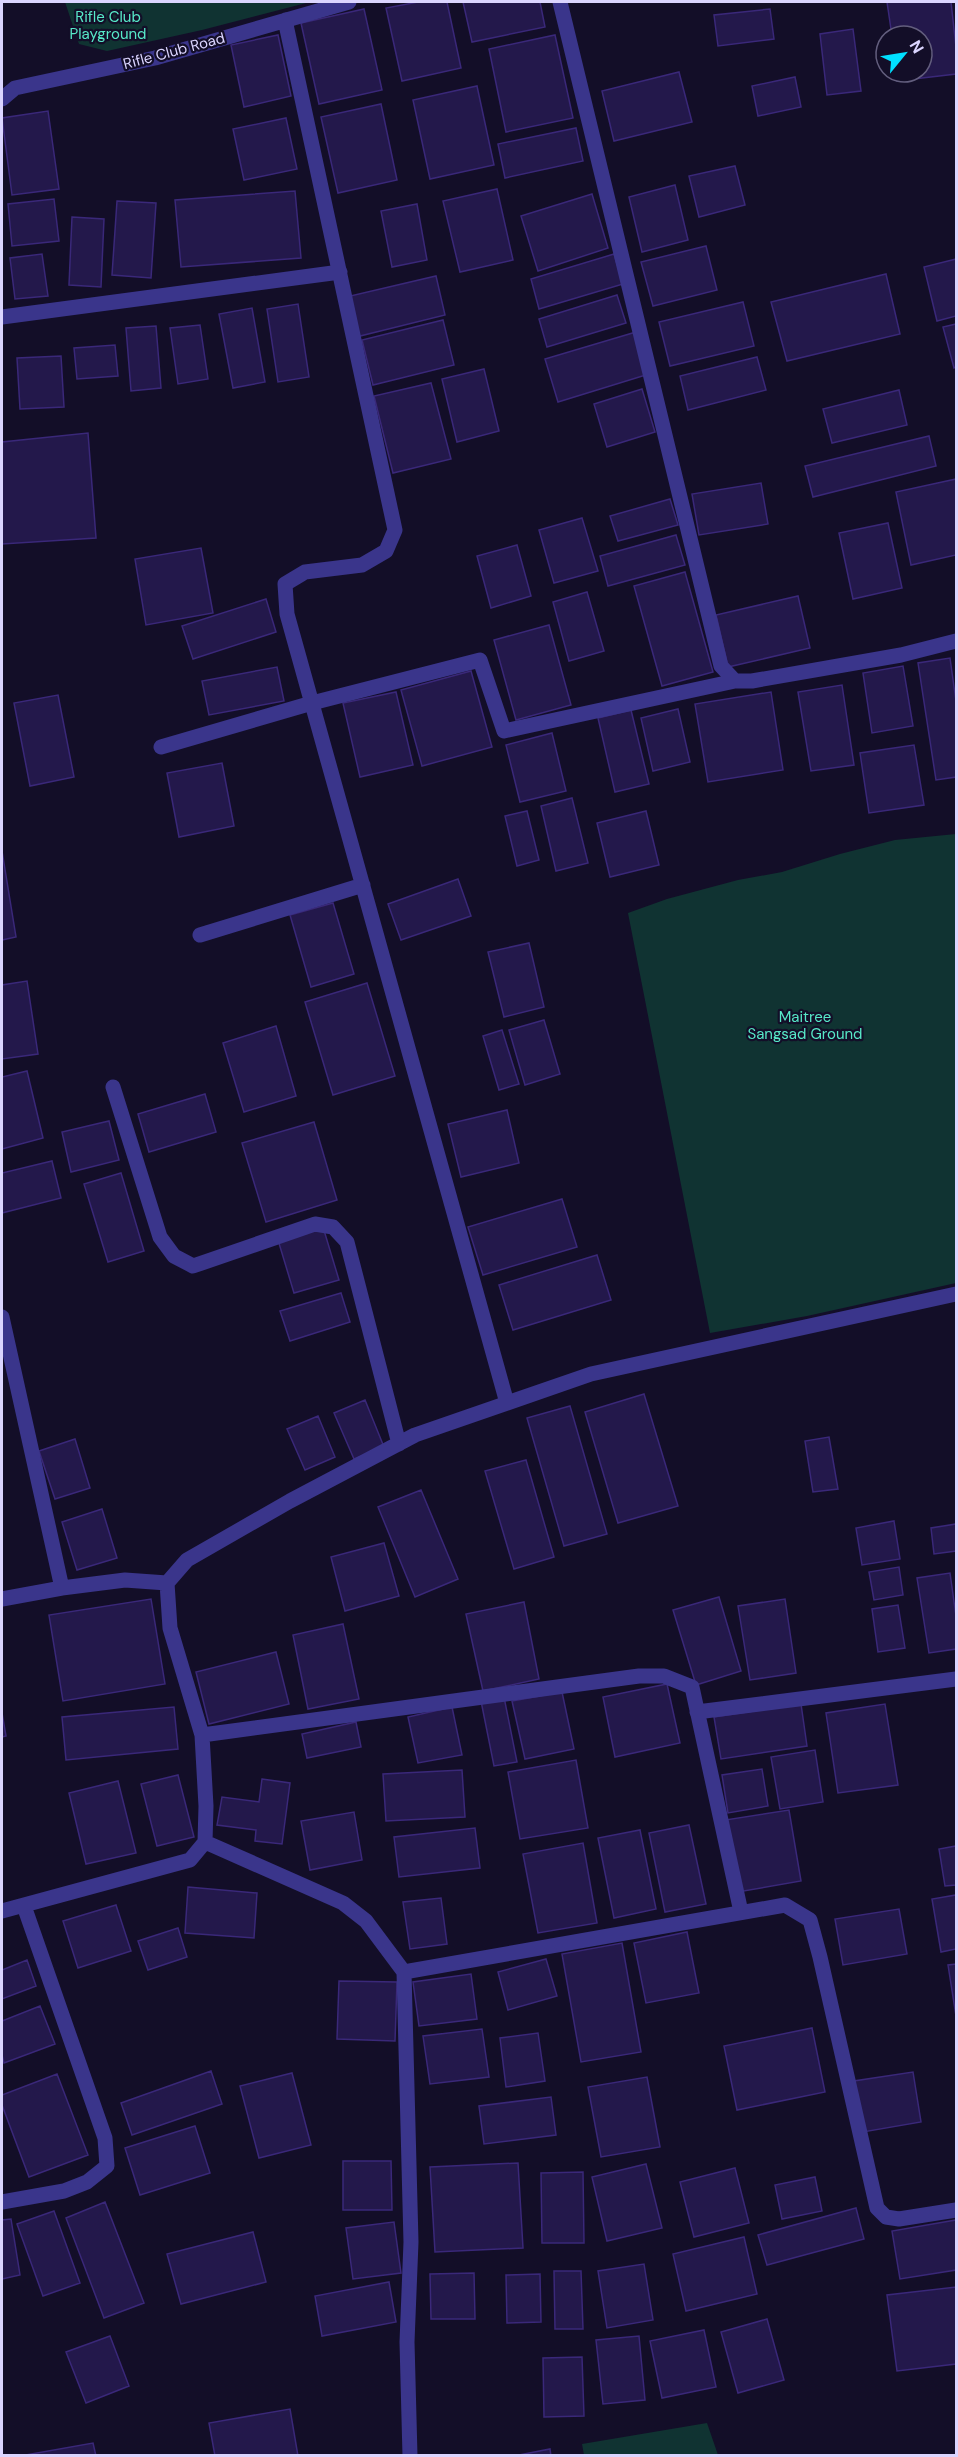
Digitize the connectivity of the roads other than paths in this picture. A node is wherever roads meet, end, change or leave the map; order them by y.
1 (349, 2) edge
2 (560, 2) edge
3 (285, 20) junction
4 (2, 99) edge
5 (340, 272) junction
6 (2, 317) edge
7 (957, 641) edge
8 (735, 681) junction
9 (312, 703) junction
10 (161, 747) dead end
11 (363, 885) junction
12 (200, 935) dead end
13 (113, 1087) dead end
14 (957, 1294) edge
15 (2, 1317) edge
16 (4, 1341) edge
17 (507, 1403) junction
18 (399, 1444) junction
19 (167, 1583) junction
20 (62, 1588) junction
21 (2, 1599) edge
22 (957, 1679) edge
23 (697, 1712) junction
24 (202, 1735) junction
25 (205, 1842) junction
26 (24, 1906) junction
27 (2, 1911) edge
28 (741, 1912) junction
29 (404, 1972) junction
30 (2, 2202) edge
31 (957, 2210) edge
32 (410, 2456) edge

1 - 3 street, Rifle Club Road
2 - 8 street
3 - 4 street, Rifle Club Road
3 - 5 street
5 - 6 street
5 - 9 street
7 - 8 street
8 - 9 street
9 - 10 street
9 - 11 street
11 - 12 street
11 - 17 street
13 - 18 street
14 - 17 street
15 - 16 street
16 - 20 street
17 - 18 street
18 - 19 street
19 - 20 street
19 - 24 street
20 - 21 street
22 - 23 street
23 - 24 street
23 - 28 street
24 - 25 street
25 - 26 street
25 - 29 street
26 - 27 street
26 - 30 street
28 - 29 street
28 - 31 street
29 - 32 street

